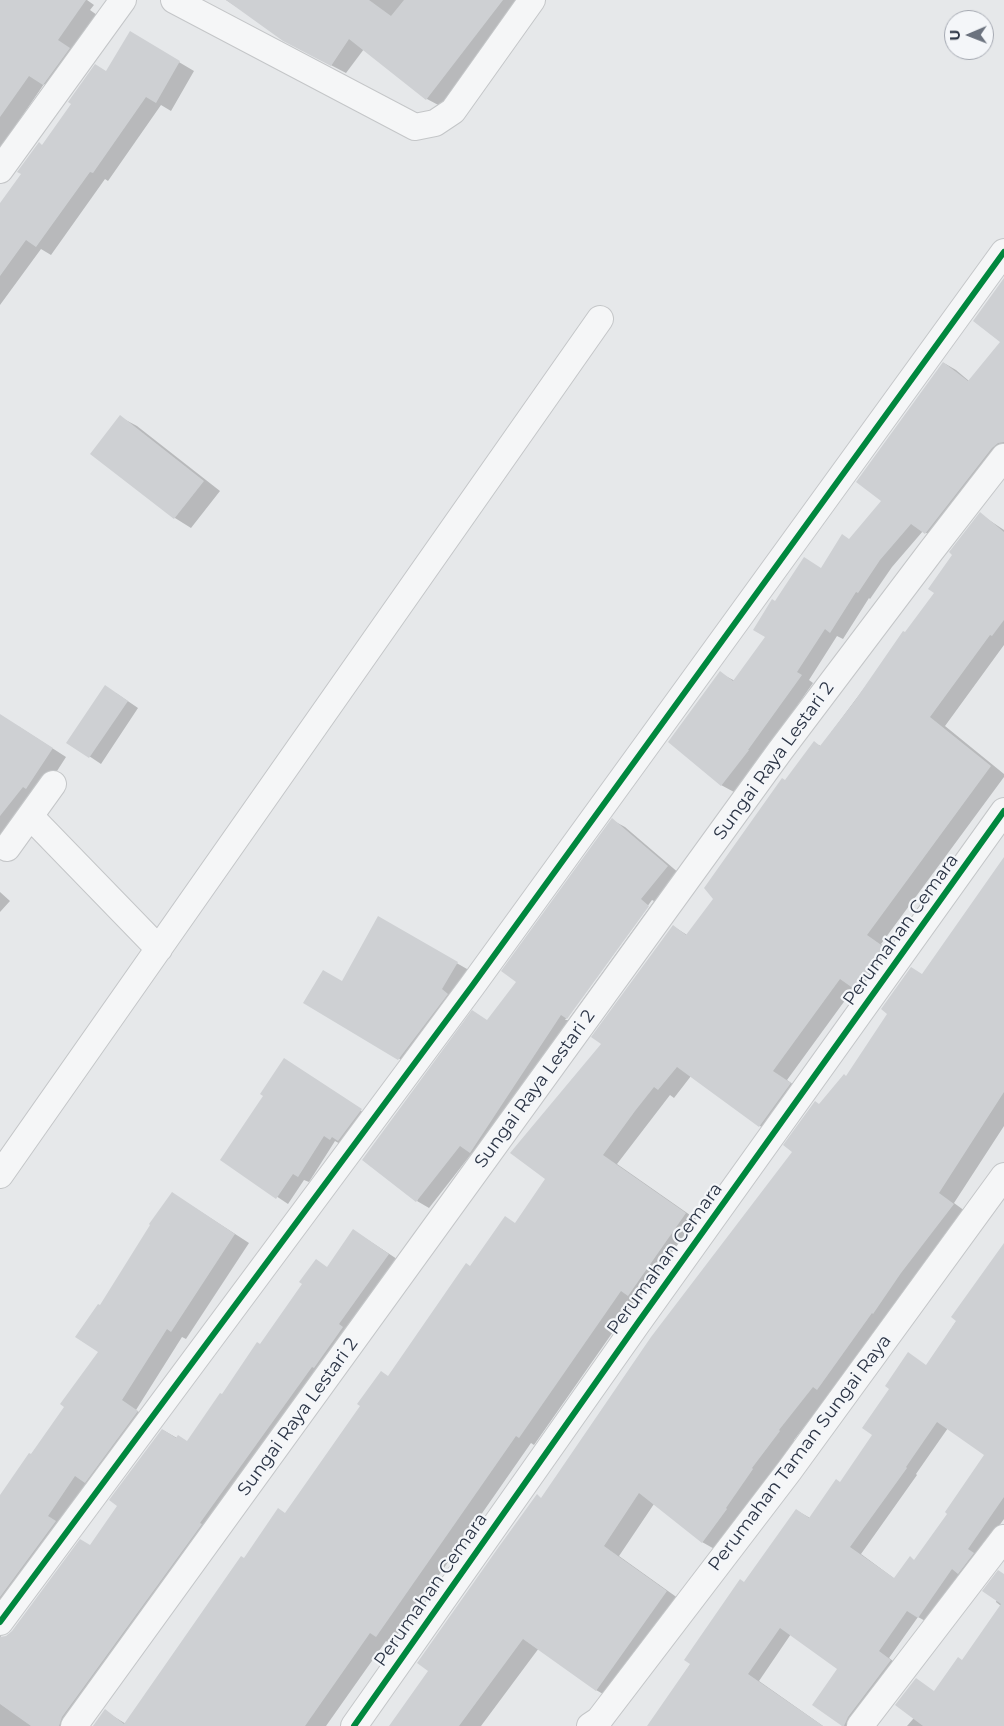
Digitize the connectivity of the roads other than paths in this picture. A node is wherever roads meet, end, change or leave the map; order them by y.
1 (124, 0) edge
2 (174, 0) edge
3 (532, 0) edge
4 (0, 170) edge
5 (1004, 252) edge
6 (600, 319) dead end
7 (1004, 457) edge
8 (53, 784) dead end
9 (1004, 811) edge
10 (30, 816) junction
11 (7, 848) dead end
12 (158, 949) junction
13 (0, 1175) edge
14 (1004, 1176) edge
15 (1004, 1538) edge
16 (0, 1622) edge
17 (74, 1726) edge
18 (354, 1726) edge
19 (590, 1726) edge
20 (860, 1726) edge

1 - 4 street
2 - 3 street
5 - 16 street
6 - 12 street
7 - 17 street, Sungai Raya Lestari 2
8 - 10 street
9 - 18 street, Perumahan Cemara
10 - 11 street
10 - 12 street
12 - 13 street
14 - 19 street, Perumahan Taman Sungai Raya
15 - 20 street

